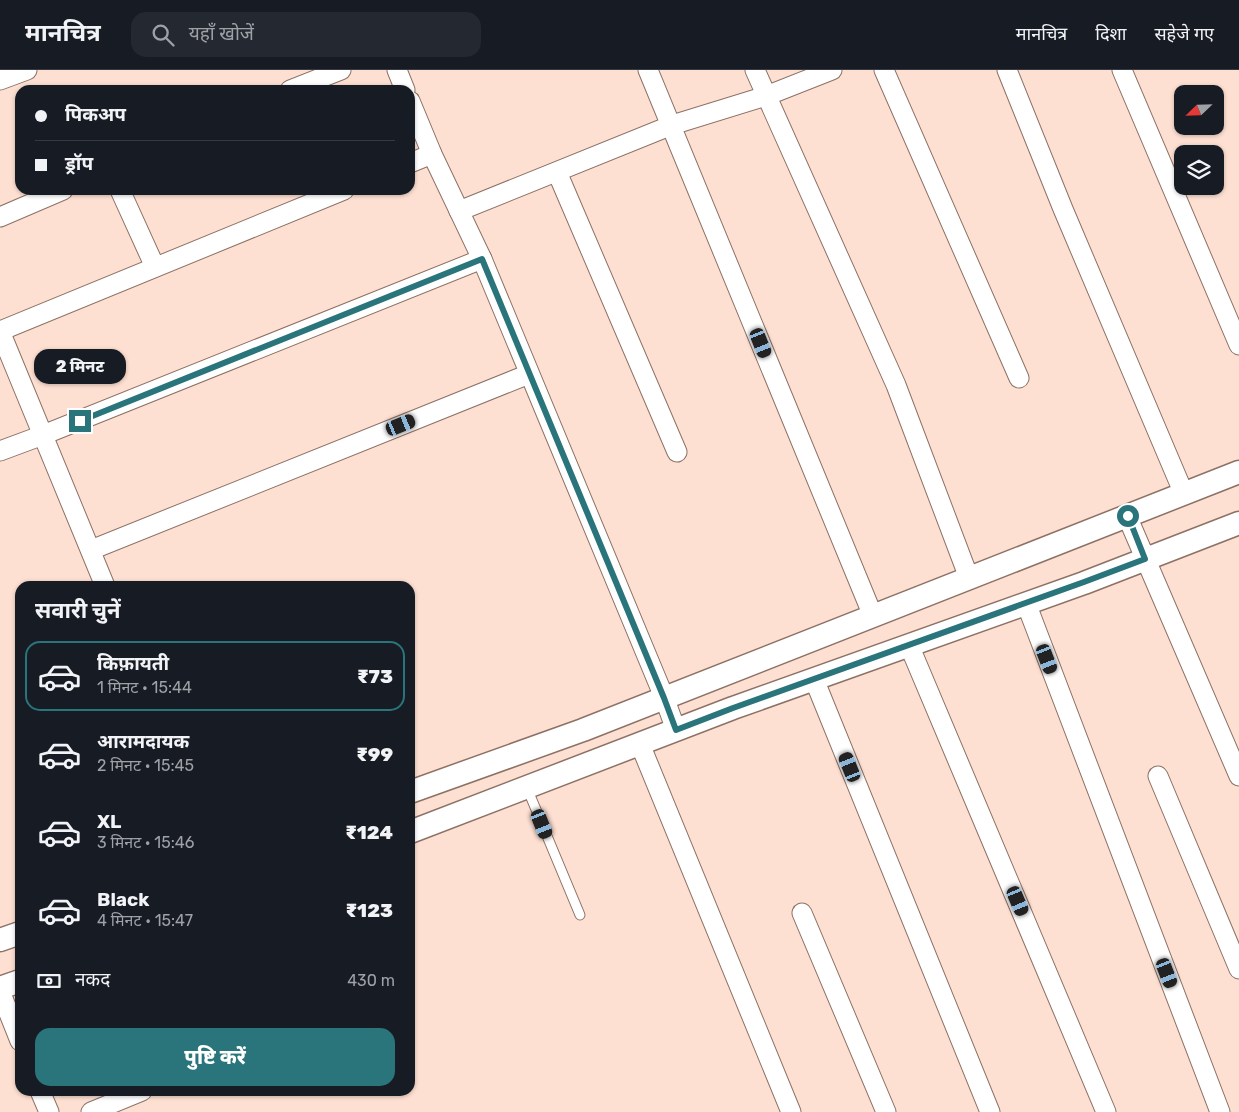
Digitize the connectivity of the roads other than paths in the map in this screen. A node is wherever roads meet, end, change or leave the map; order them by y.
1 (27, 70) edge
2 (341, 70) edge
3 (396, 70) edge
4 (648, 70) edge
5 (755, 70) edge
6 (832, 70) edge
7 (884, 70) edge
8 (1007, 70) edge
9 (1122, 70) edge
10 (0, 80) edge
11 (303, 85) edge
12 (403, 85) edge
13 (766, 96) junction
14 (415, 113) edge
15 (672, 125) junction
16 (432, 154) junction
17 (415, 161) edge
18 (557, 172) junction
19 (51, 195) edge
20 (122, 195) edge
21 (332, 195) edge
22 (459, 211) junction
23 (0, 217) edge
24 (482, 259) junction
25 (154, 267) junction
26 (0, 331) edge
27 (1239, 345) edge
28 (529, 374) junction
29 (1019, 378) dead end
30 (43, 435) junction
31 (0, 451) edge
32 (677, 452) dead end
33 (1239, 472) edge
34 (1184, 494) junction
35 (1128, 516) junction
36 (1239, 523) edge
37 (91, 550) junction
38 (1145, 559) junction
39 (969, 578) junction
40 (103, 581) edge
41 (1026, 603) junction
42 (873, 616) junction
43 (909, 645) junction
44 (814, 679) junction
45 (664, 698) junction
46 (676, 730) junction
47 (640, 744) junction
48 (1158, 776) dead end
49 (1239, 776) edge
50 (527, 787) junction
51 (415, 790) edge
52 (415, 830) edge
53 (802, 913) dead end
54 (580, 915) dead end
55 (15, 935) edge
56 (0, 940) edge
57 (1239, 970) edge
58 (15, 983) edge
59 (0, 989) edge
60 (15, 1028) edge
61 (42, 1096) edge
62 (130, 1096) edge
63 (49, 1112) edge
64 (90, 1112) edge
65 (791, 1112) edge
66 (886, 1112) edge
67 (990, 1112) edge
68 (1106, 1112) edge
69 (1220, 1112) edge

1 - 10 street
2 - 11 street
3 - 12 street
4 - 15 street
5 - 13 street
6 - 13 street
7 - 29 street
8 - 34 street
9 - 27 street
13 - 15 street
13 - 39 street
14 - 16 street
15 - 18 street
15 - 42 street
16 - 17 street
16 - 22 street
18 - 22 street
18 - 32 street
19 - 23 street
20 - 25 street
21 - 25 street
22 - 24 street
24 - 28 street
24 - 30 street
25 - 26 street
26 - 30 street
28 - 37 street
28 - 45 street
30 - 31 street
30 - 37 street
33 - 34 street
34 - 35 street
35 - 38 street
35 - 39 street
36 - 38 street
37 - 40 street
38 - 41 street
38 - 49 street
39 - 42 street
41 - 43 street
41 - 69 street
42 - 45 street
43 - 44 street
43 - 68 street
44 - 46 street
44 - 67 street
45 - 46 street
45 - 51 street
46 - 47 street
47 - 50 street
47 - 65 street
48 - 57 street
50 - 52 street
50 - 54 lane
53 - 66 street
55 - 56 street
58 - 59 street
59 - 60 street
61 - 63 street
62 - 64 street

